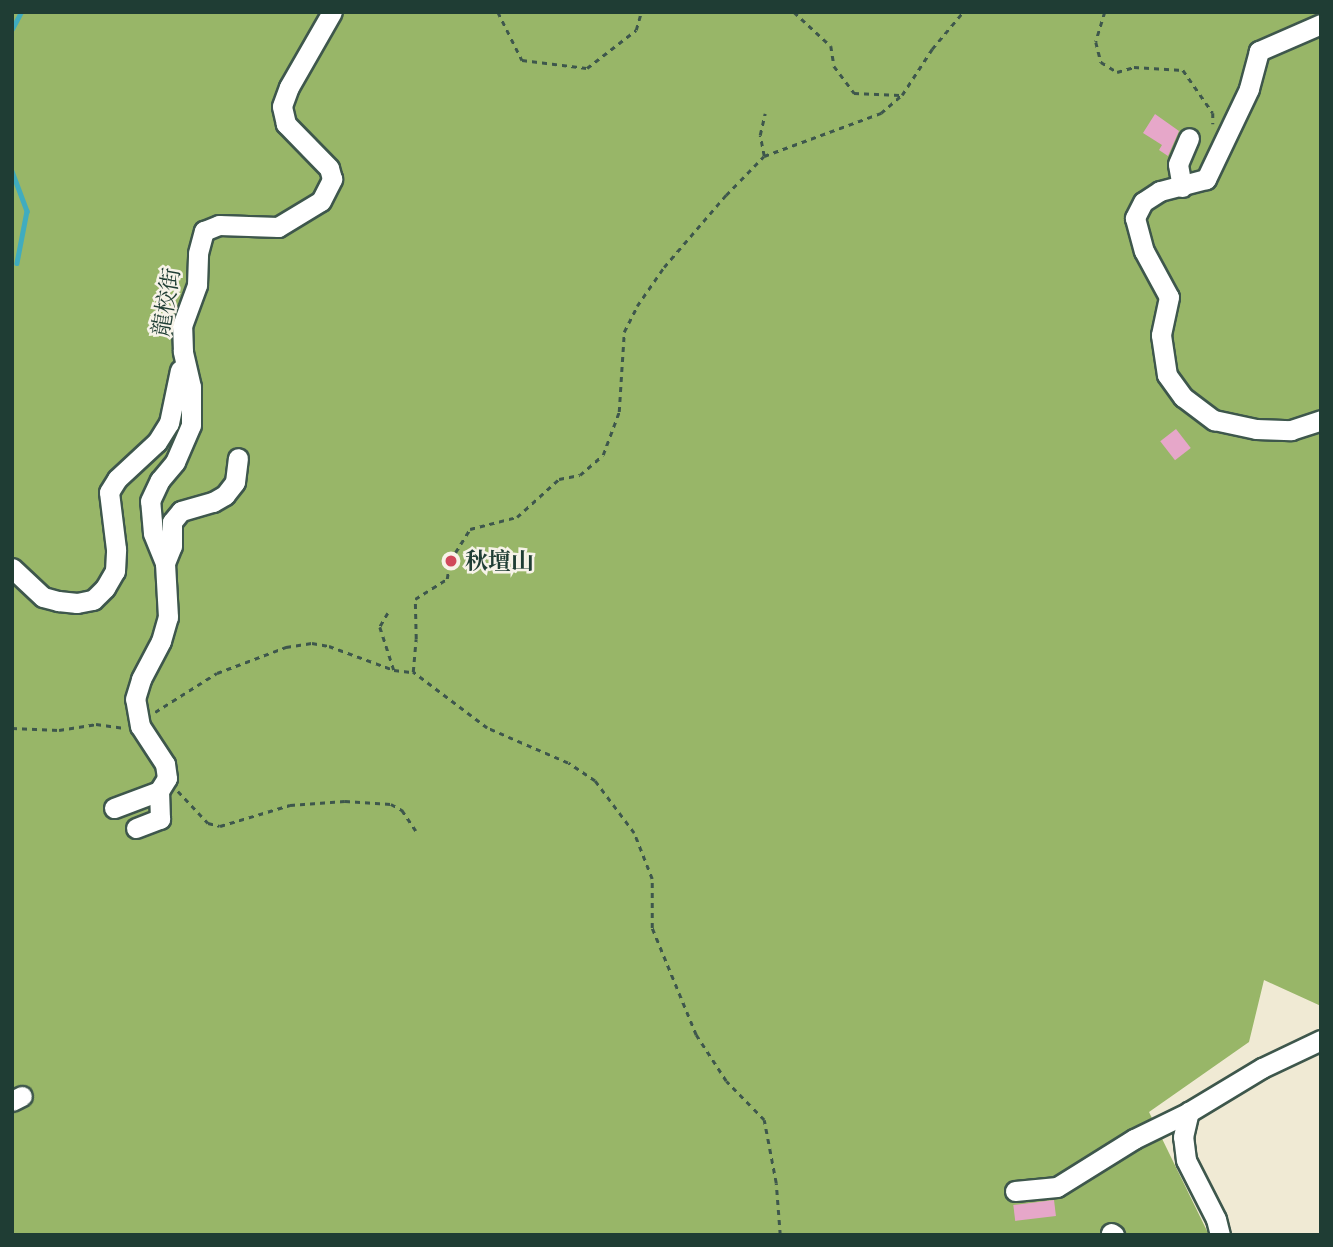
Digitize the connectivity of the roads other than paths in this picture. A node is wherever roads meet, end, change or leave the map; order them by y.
1 (332, 12) edge
2 (1321, 24) edge
3 (1189, 138) dead end
4 (1182, 187) junction
5 (183, 351) junction
6 (1321, 420) edge
7 (238, 458) dead end
8 (165, 563) junction
9 (12, 568) edge
10 (163, 784) junction
11 (114, 808) dead end
12 (136, 828) dead end
13 (1321, 1040) edge
14 (1189, 1112) junction
15 (1016, 1191) dead end
16 (1220, 1235) edge

1 - 5 street, 龍校街
2 - 4 street
3 - 4 street
4 - 6 street
5 - 8 street, 龍校街
5 - 9 street
7 - 8 street
8 - 10 street, 龍校街
10 - 11 street
10 - 12 street
13 - 14 street
14 - 15 street
14 - 16 street

